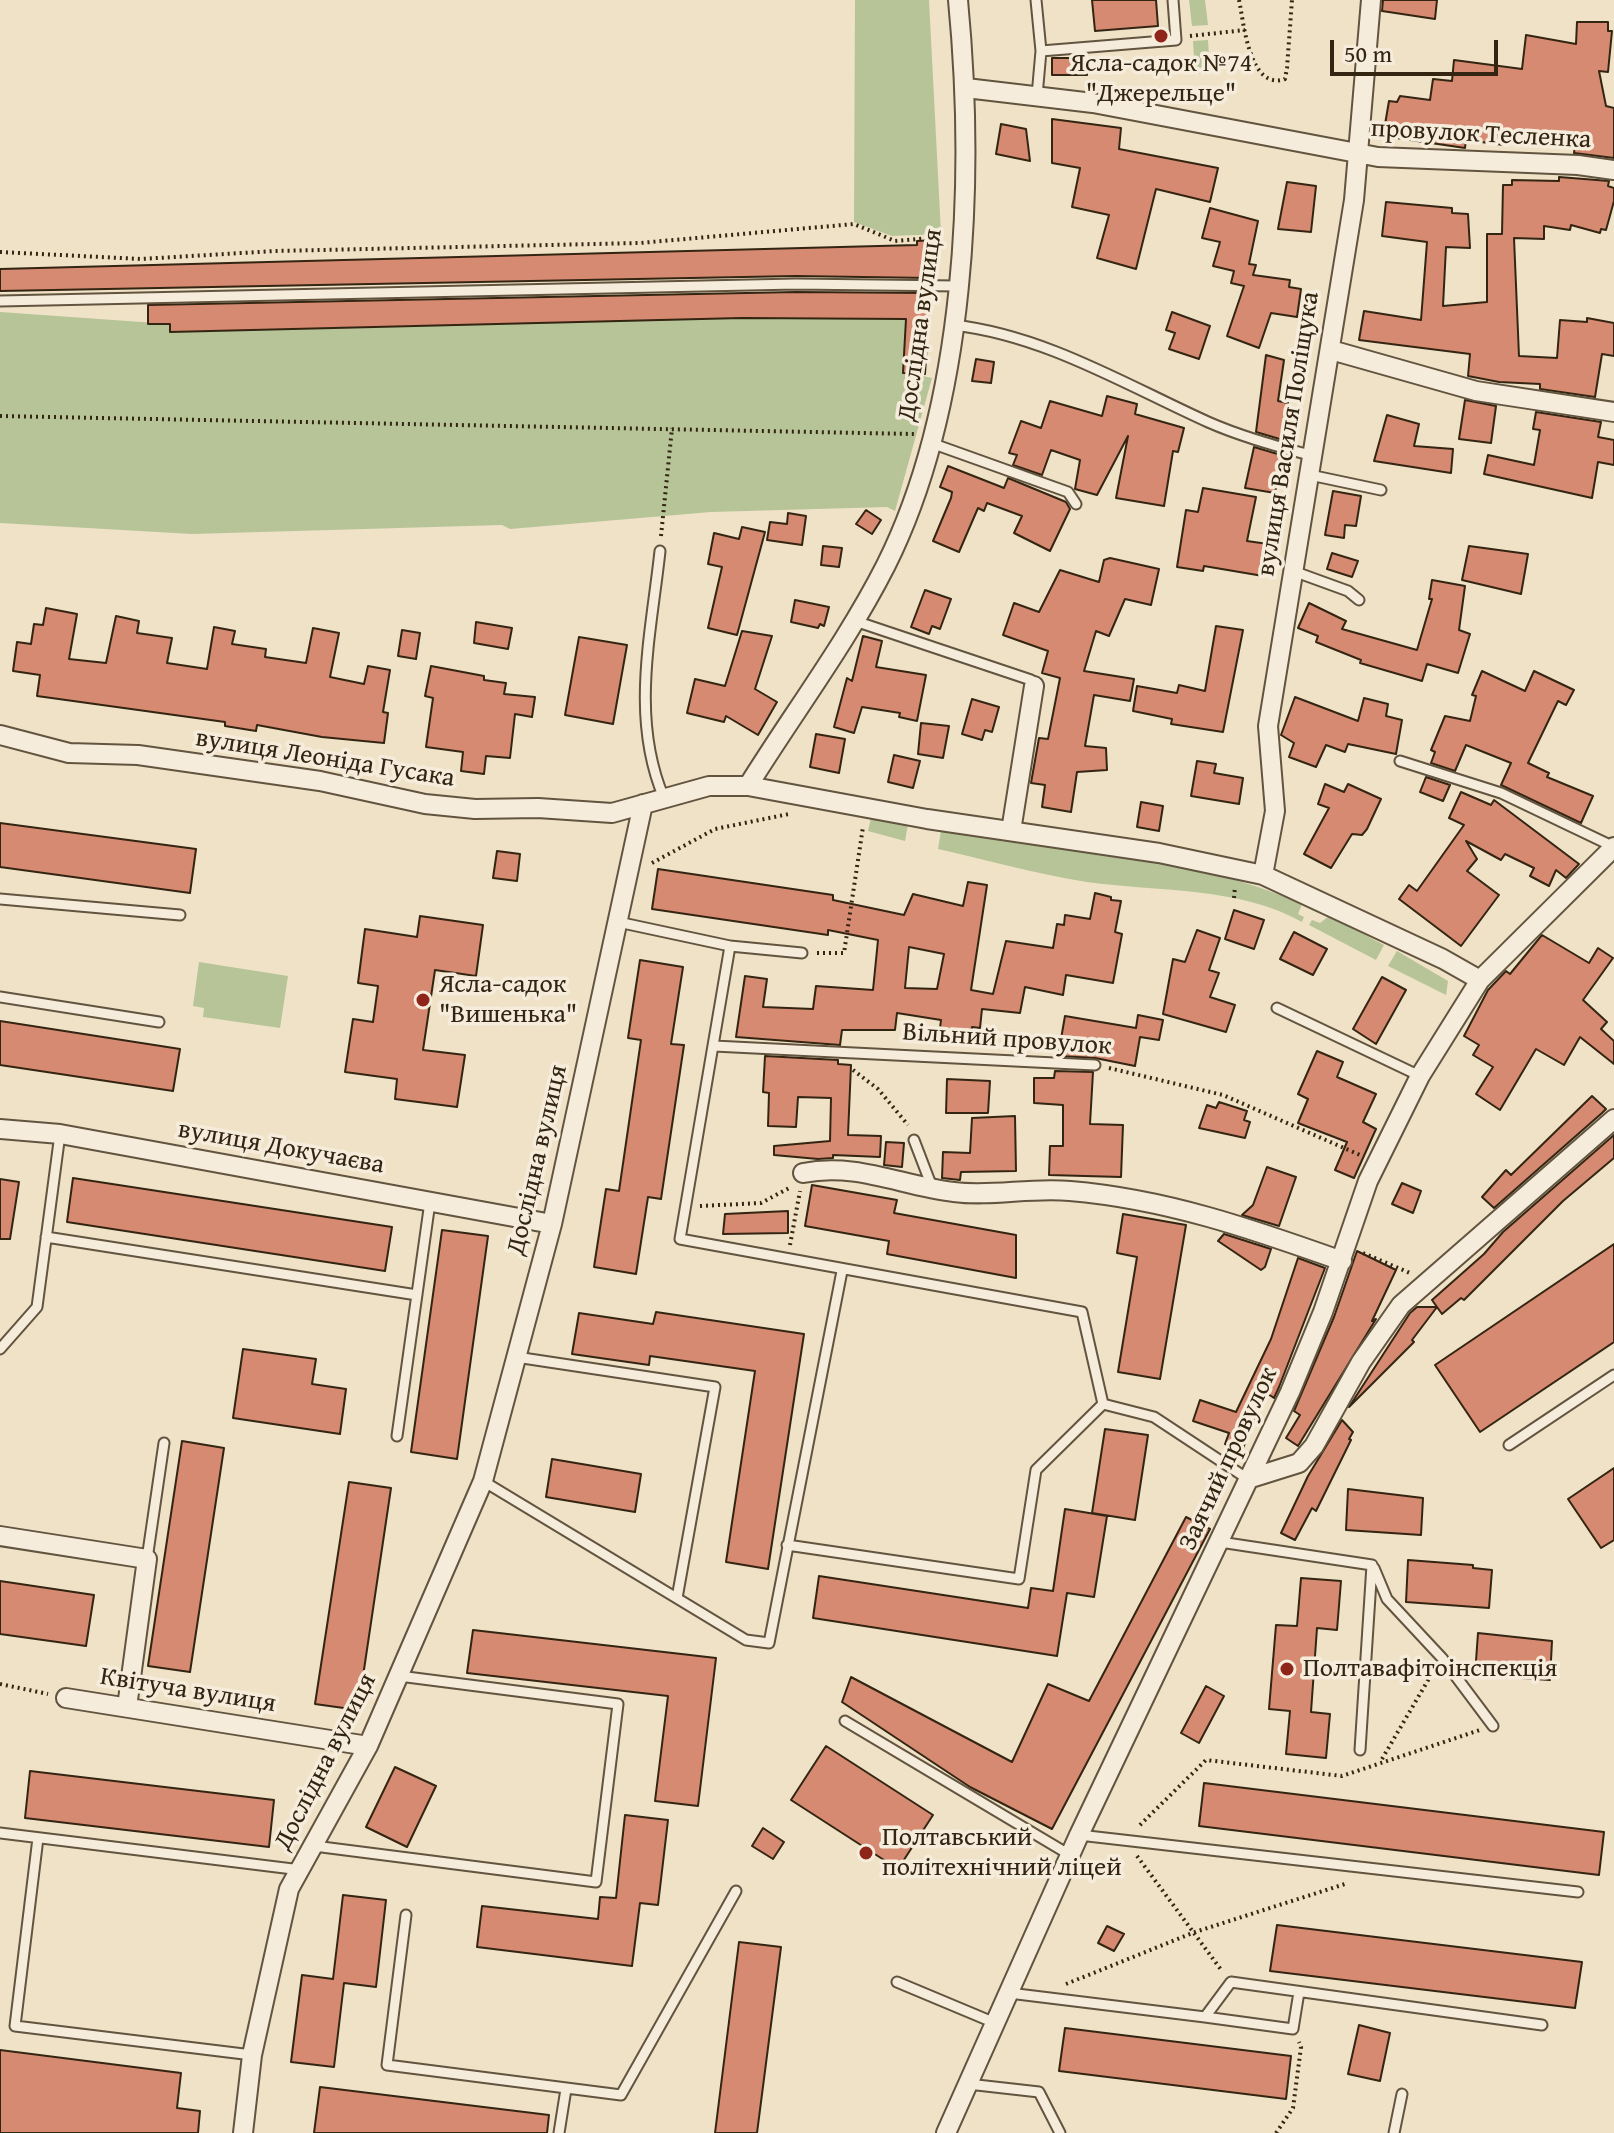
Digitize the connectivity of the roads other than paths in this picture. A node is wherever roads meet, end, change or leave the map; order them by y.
1 (958, 0) edge
2 (1036, 0) edge
3 (1173, 0) edge
4 (1371, 0) edge
5 (1041, 51) junction
6 (966, 88) junction
7 (1037, 96) junction
8 (1358, 155) junction
9 (1614, 170) edge
10 (957, 286) junction
11 (0, 301) edge
12 (953, 325) junction
13 (1331, 350) junction
14 (1614, 412) edge
15 (932, 439) junction
16 (1311, 465) junction
17 (1381, 490) dead end
18 (1076, 504) dead end
19 (660, 551) road end
20 (1293, 571) junction
21 (1359, 600) dead end
22 (855, 621) junction
23 (1034, 686) joint
24 (0, 735) edge
25 (1400, 761) dead end
26 (748, 786) junction
27 (664, 798) junction
28 (643, 804) junction
29 (1011, 831) junction
30 (1614, 847) edge
31 (1263, 875) junction
32 (0, 899) edge
33 (180, 915) dead end
34 (618, 922) junction
35 (730, 946) junction
36 (802, 953) road end
37 (1480, 980) junction
38 (0, 997) edge
39 (1277, 1008) dead end
40 (159, 1022) dead end
41 (714, 1046) junction
42 (1095, 1065) road end
43 (1420, 1076) junction
44 (1614, 1119) edge
45 (0, 1129) edge
46 (60, 1134) junction
47 (914, 1140) road end
48 (803, 1173) road end
49 (932, 1187) junction
50 (430, 1202) junction
51 (552, 1224) junction
52 (46, 1237) junction
53 (1344, 1253) junction
54 (842, 1271) junction
55 (417, 1295) junction
56 (0, 1349) edge
57 (516, 1357) junction
58 (1614, 1375) edge
59 (1103, 1404) junction
60 (397, 1436) dead end
61 (164, 1443) dead end
62 (1509, 1445) dead end
63 (1248, 1479) junction
64 (483, 1481) junction
65 (0, 1536) edge
66 (1220, 1542) junction
67 (787, 1545) junction
68 (147, 1559) junction
69 (1372, 1565) junction
70 (677, 1598) junction
71 (399, 1676) junction
72 (66, 1698) road end
73 (127, 1707) junction
74 (845, 1721) dead end
75 (1493, 1726) dead end
76 (368, 1746) junction
77 (1360, 1750) dead end
78 (0, 1833) edge
79 (1079, 1835) junction
80 (38, 1838) junction
81 (314, 1846) junction
82 (1070, 1855) junction
83 (301, 1870) junction
84 (736, 1891) dead end
85 (1578, 1892) dead end
86 (406, 1915) dead end
87 (897, 1982) dead end
88 (1299, 1992) junction
89 (1009, 1993) junction
90 (1205, 2017) junction
91 (995, 2023) junction
92 (1542, 2025) dead end
93 (252, 2055) junction
94 (968, 2084) junction
95 (566, 2089) junction
96 (1402, 2094) dead end
97 (243, 2133) edge
98 (559, 2133) edge
99 (946, 2133) edge
100 (1060, 2133) edge
101 (1394, 2133) edge

1 - 6 street, Дослідна вулиця
2 - 5 lane
3 - 5 lane
4 - 8 street, вулиця Василя Поліщука
5 - 7 lane
6 - 7 street, провулок Тесленка
6 - 10 street, Дослідна вулиця
7 - 8 street, провулок Тесленка
8 - 9 street, провулок Тесленка
8 - 13 street, вулиця Василя Поліщука
10 - 11 lane
10 - 12 street, Дослідна вулиця
12 - 15 street, Дослідна вулиця
12 - 16 lane
13 - 14 street
13 - 16 street, вулиця Василя Поліщука
15 - 18 lane
15 - 22 street, Дослідна вулиця
16 - 17 lane
16 - 20 street, вулиця Василя Поліщука
19 - 27 lane
20 - 21 lane
20 - 31 street, вулиця Василя Поліщука
22 - 23 lane
22 - 26 street, Дослідна вулиця
23 - 29 street
24 - 28 street, вулиця Леоніда Гусака
25 - 30 lane
26 - 27 street
26 - 29 street
27 - 28 street
28 - 34 street, Дослідна вулиця
29 - 31 street
30 - 37 street, Заячий провулок
31 - 37 street
32 - 33 lane
34 - 35 lane
34 - 51 street, Дослідна вулиця
35 - 36 lane
35 - 41 lane
37 - 43 street, Заячий провулок
38 - 40 lane
39 - 43 lane
41 - 42 lane, Вільний провулок
41 - 54 lane
43 - 53 street, Заячий провулок
44 - 63 street
45 - 46 street, вулиця Докучаєва
46 - 50 street, вулиця Докучаєва
46 - 52 lane
47 - 49 lane
48 - 49 street
49 - 53 street
50 - 51 street, вулиця Докучаєва
50 - 55 lane
51 - 57 street, Дослідна вулиця
52 - 55 lane
52 - 56 lane
53 - 63 street, Заячий провулок
54 - 59 lane
54 - 67 lane
55 - 60 lane
57 - 64 street, Дослідна вулиця
57 - 70 lane
58 - 62 lane
59 - 63 lane
59 - 67 lane
61 - 68 lane
63 - 66 street, Заячий провулок
64 - 70 lane
64 - 71 street, Дослідна вулиця
65 - 68 street
66 - 69 lane
66 - 79 street, Заячий провулок
67 - 70 lane
68 - 73 street
69 - 75 lane
69 - 77 lane
71 - 76 street, Дослідна вулиця
71 - 81 lane
72 - 73 street, Квітуча вулиця
73 - 76 street, Квітуча вулиця
74 - 82 lane
76 - 81 street, Дослідна вулиця
78 - 80 lane
79 - 82 street, Заячий провулок
79 - 85 lane
80 - 83 lane
80 - 93 lane
81 - 83 street, Дослідна вулиця
82 - 89 street, Заячий провулок
83 - 93 street, Дослідна вулиця
84 - 95 lane
86 - 95 lane
87 - 91 lane
88 - 90 lane
88 - 90 lane
88 - 92 lane
89 - 90 lane
89 - 91 street, Заячий провулок
91 - 94 street, Заячий провулок
93 - 97 street, Дослідна вулиця
94 - 99 street, Заячий провулок
94 - 100 lane
95 - 98 lane
96 - 101 lane

